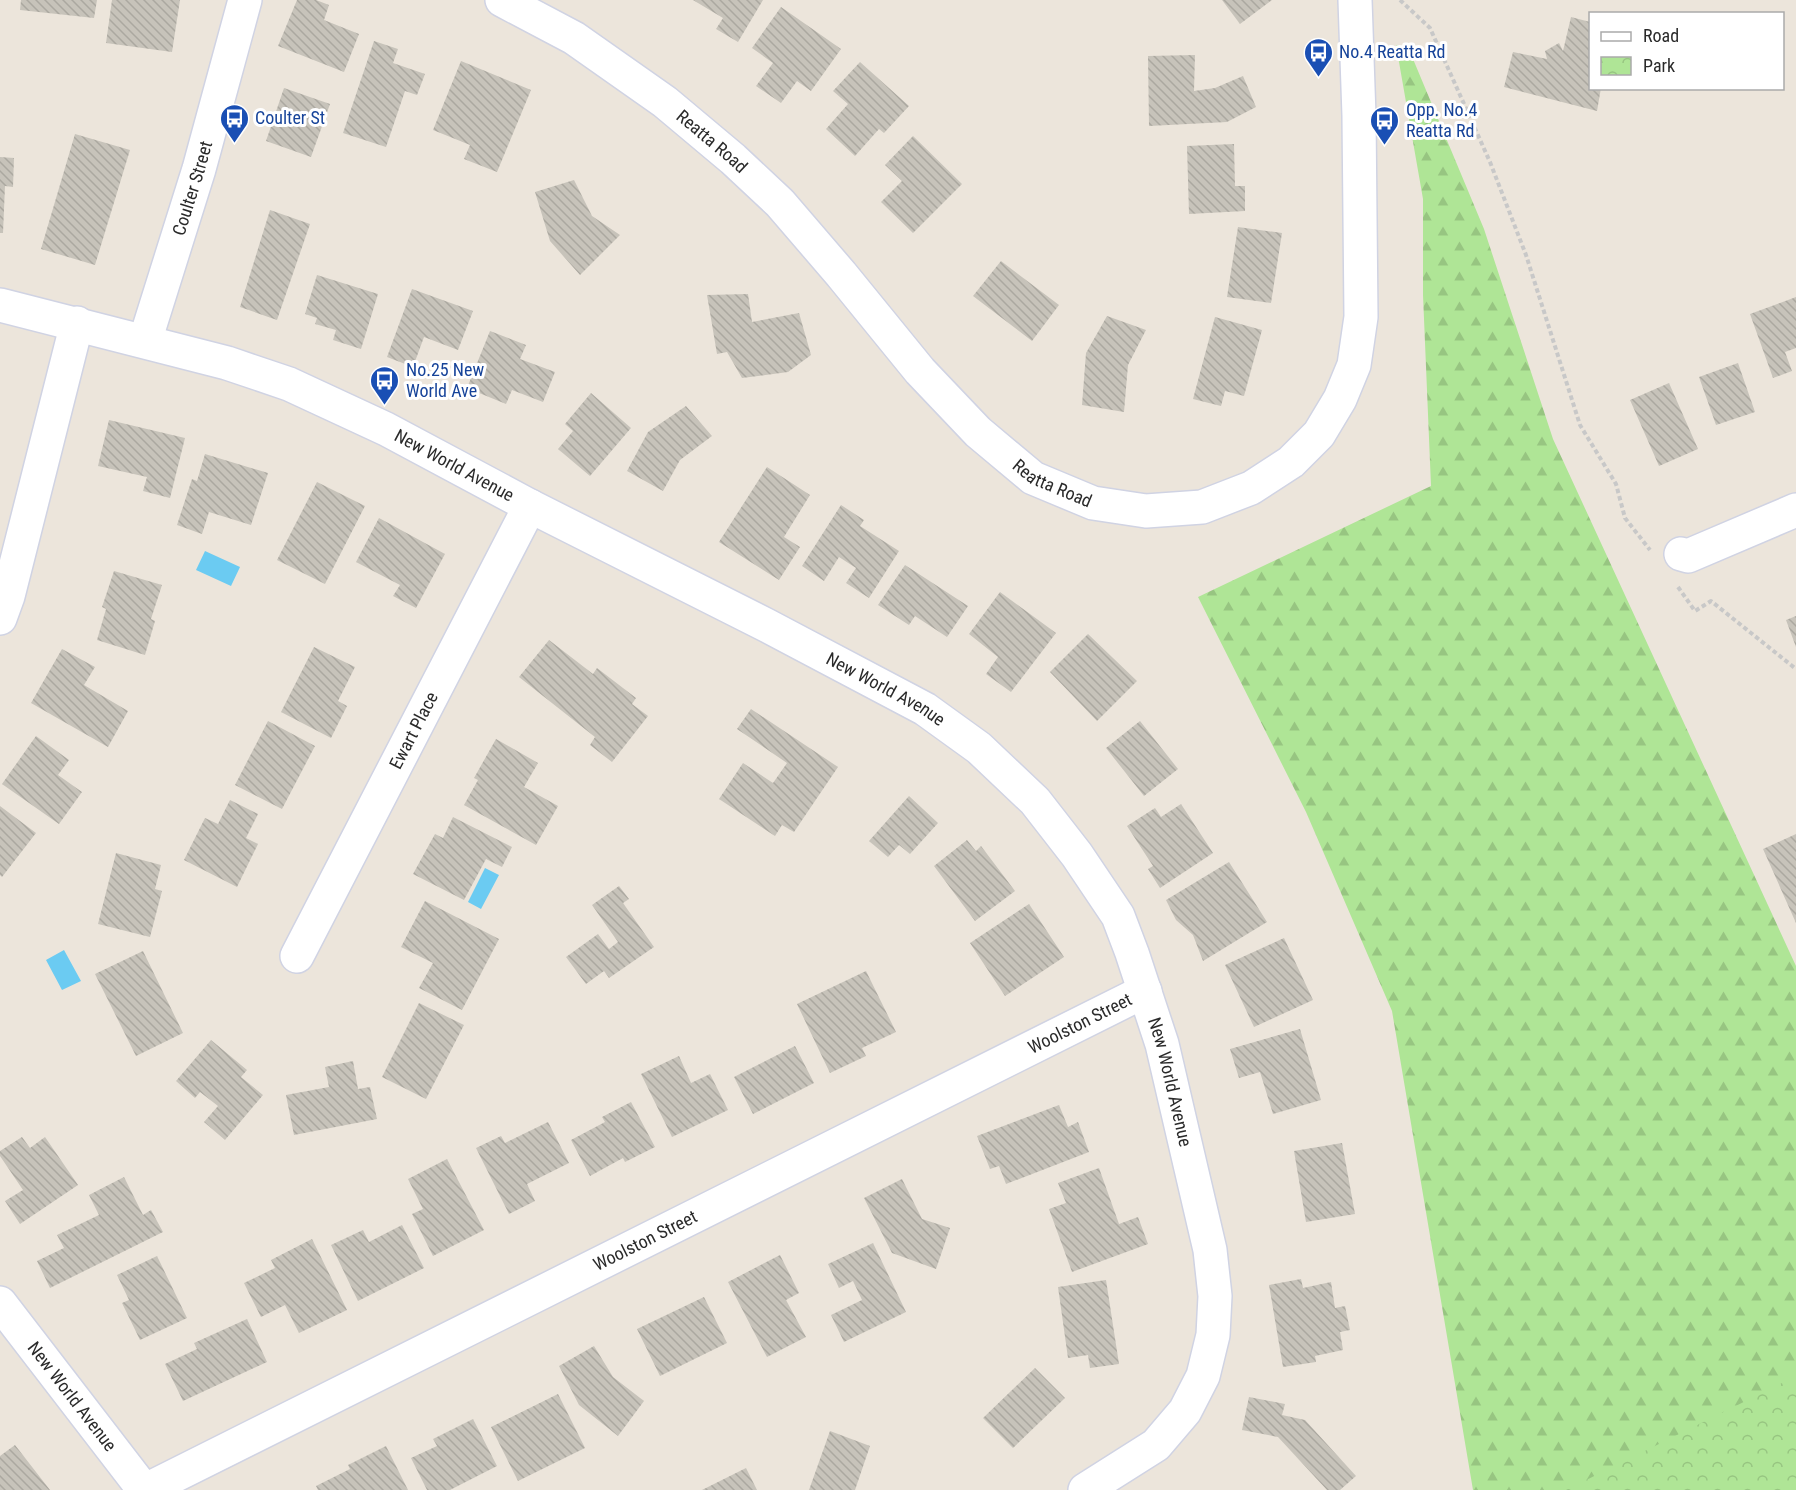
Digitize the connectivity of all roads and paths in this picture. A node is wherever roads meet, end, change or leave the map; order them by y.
1 (245, 0) edge
2 (502, 0) edge
3 (1355, 0) edge
4 (1400, 0) edge
5 (0, 305) edge
6 (77, 323) junction
7 (145, 341) junction
8 (530, 506) junction
9 (1796, 510) edge
10 (1670, 564) junction
11 (0, 618) edge
12 (1796, 669) edge
13 (297, 956) dead end
14 (1145, 990) junction
15 (0, 1303) edge
16 (145, 1490) edge
17 (1085, 1490) edge

1 - 7 street, Coulter Street
2 - 3 street, Reatta Road
4 - 10 path
5 - 6 street, New World Avenue
6 - 7 street, New World Avenue
6 - 11 street
7 - 8 street, New World Avenue
8 - 13 street, Ewart Place
8 - 14 street, New World Avenue
9 - 10 street
10 - 12 path
14 - 16 street, Woolston Street
14 - 17 street, New World Avenue
15 - 16 street, New World Avenue

